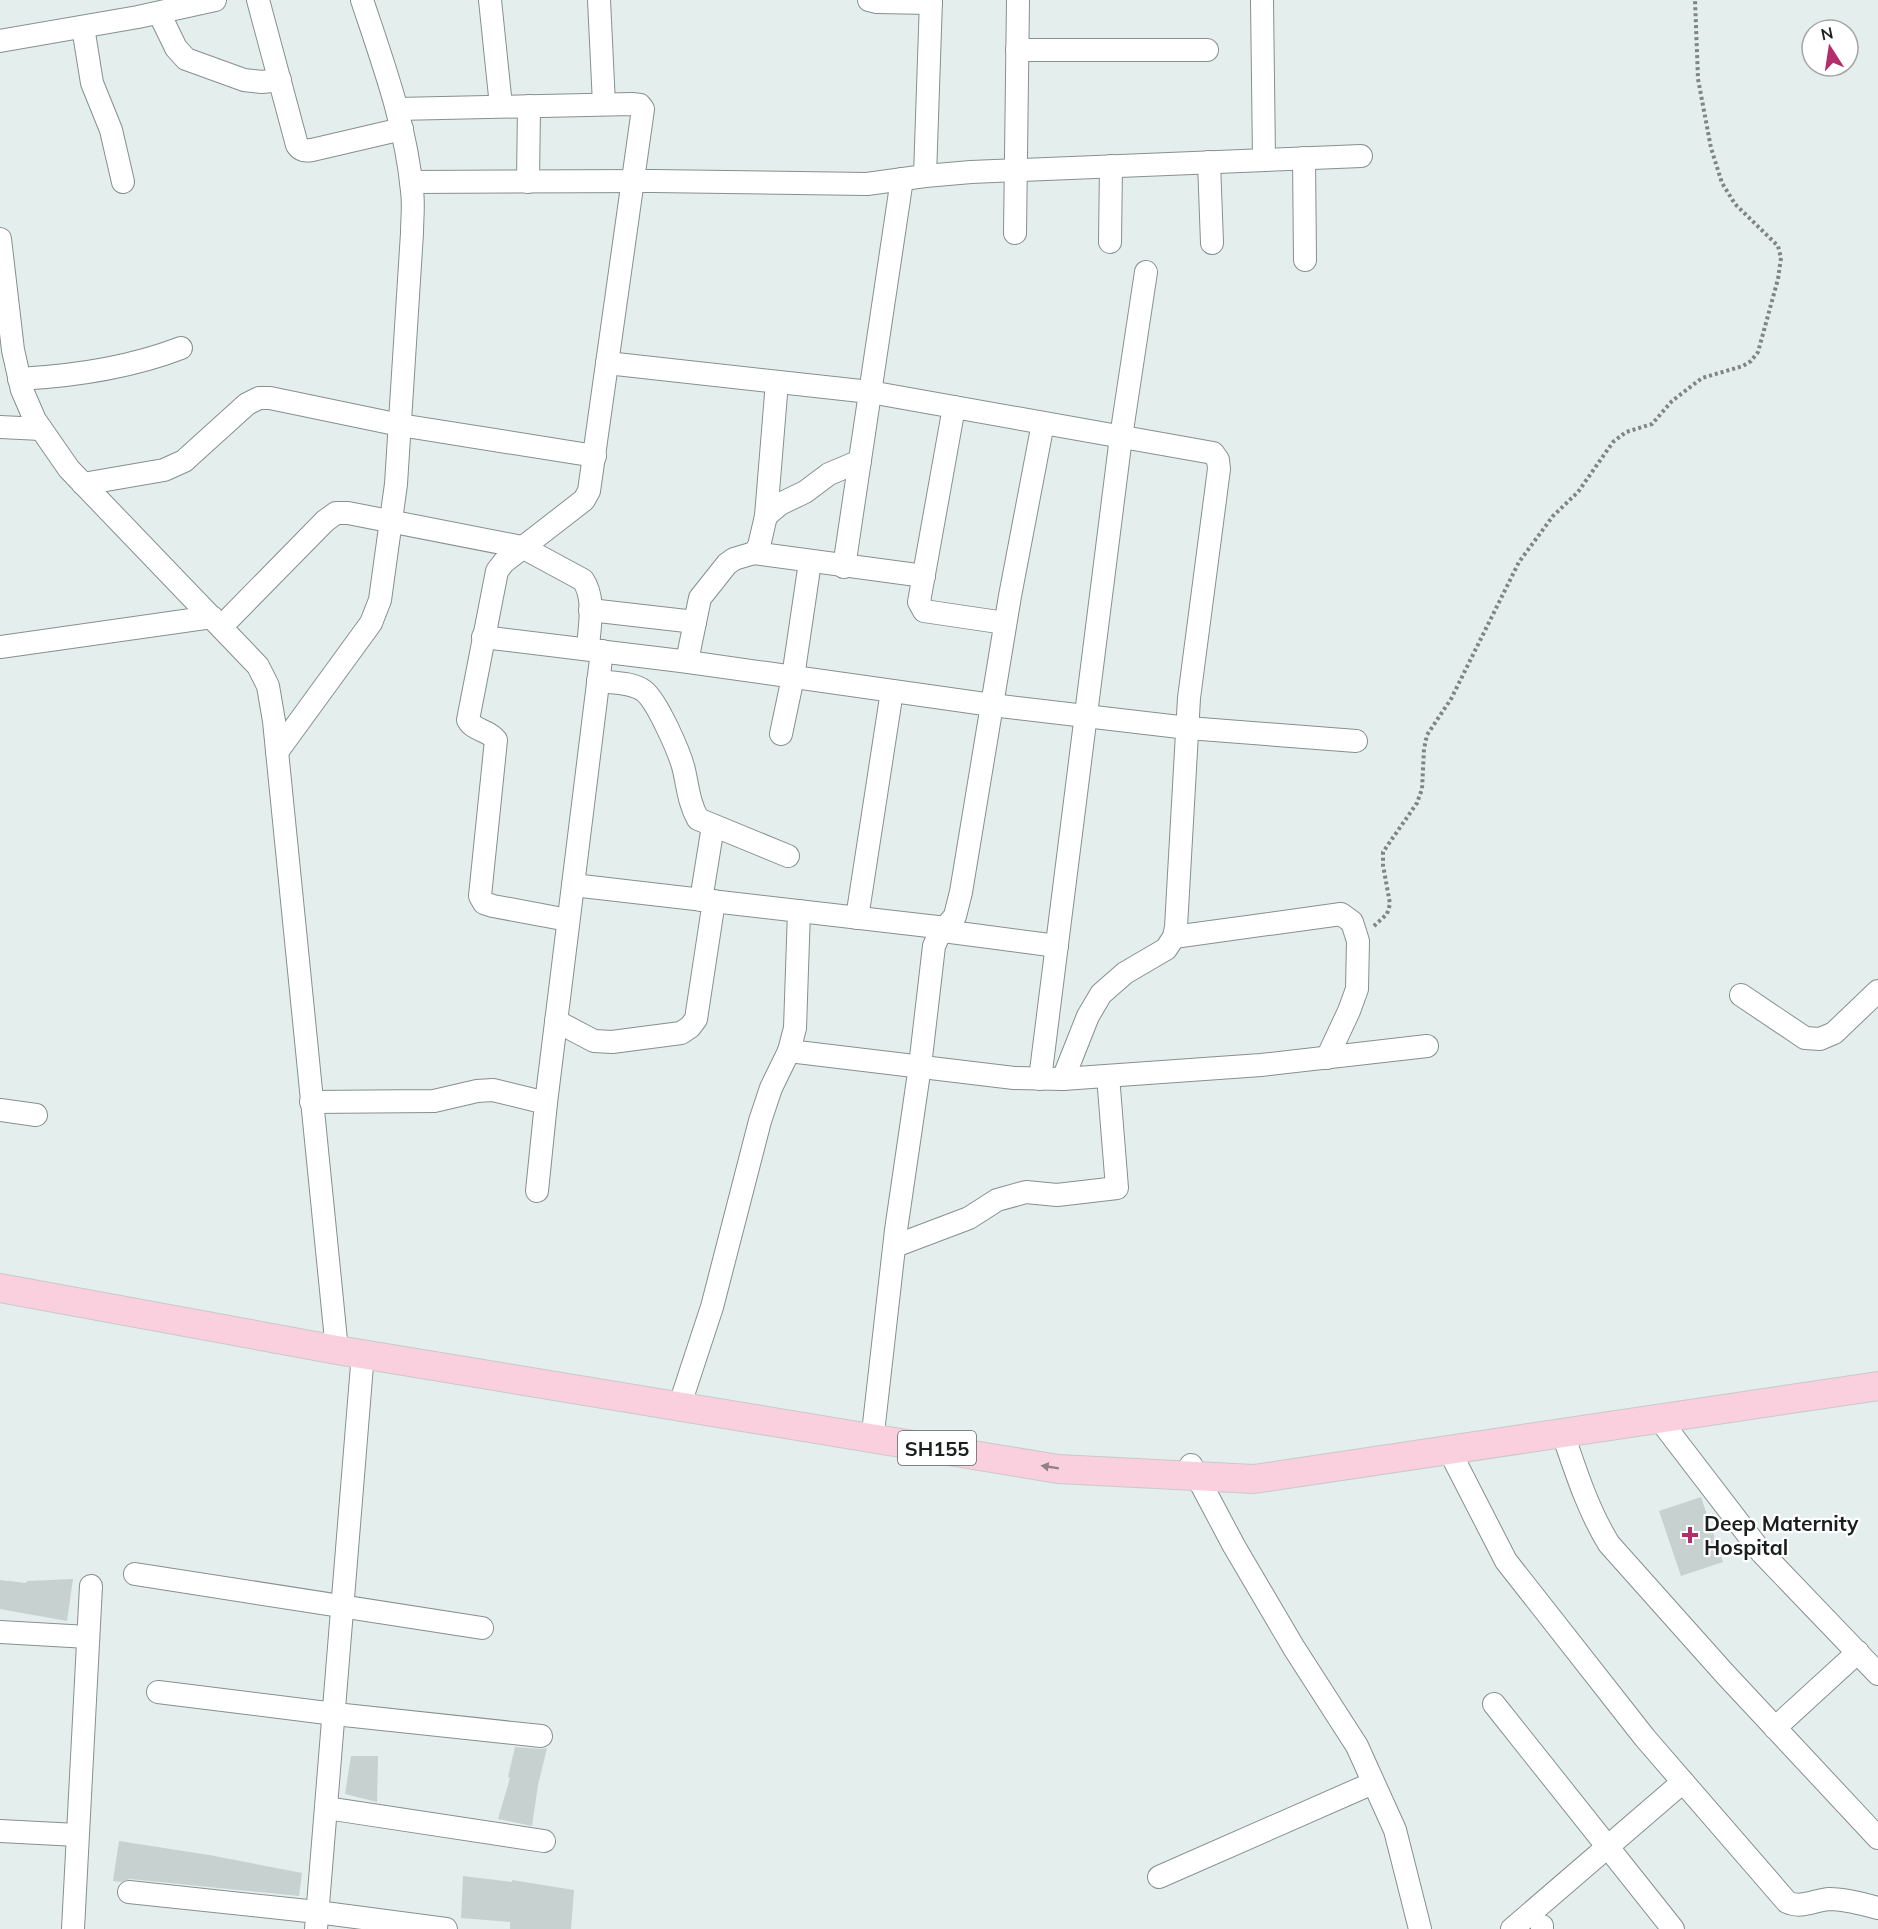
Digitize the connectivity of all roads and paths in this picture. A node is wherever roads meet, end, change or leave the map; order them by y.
1 (214, 0) edge
2 (258, 0) edge
3 (362, 0) edge
4 (490, 0) edge
5 (599, 0) edge
6 (869, 0) edge
7 (1018, 0) edge
8 (1262, 0) edge
9 (1695, 0) edge
10 (931, 2) edge
11 (167, 8) edge
12 (83, 27) junction
13 (0, 41) edge
14 (1017, 50) junction
15 (1207, 50) dead end
16 (280, 80) junction
17 (604, 104) junction
18 (501, 106) junction
19 (529, 106) junction
20 (400, 119) junction
21 (1361, 156) dead end
22 (1304, 158) junction
23 (1264, 160) junction
24 (1209, 162) junction
25 (1111, 166) junction
26 (1016, 170) junction
27 (925, 176) junction
28 (902, 179) junction
29 (633, 181) junction
30 (123, 182) dead end
31 (411, 182) junction
32 (528, 182) junction
33 (1015, 233) dead end
34 (0, 239) edge
35 (1110, 242) dead end
36 (1212, 243) dead end
37 (1305, 260) dead end
38 (1146, 272) dead end
39 (6, 338) edge
40 (182, 348) dead end
41 (607, 363) junction
42 (19, 378) junction
43 (777, 382) junction
44 (870, 392) junction
45 (954, 407) junction
46 (1043, 423) junction
47 (400, 425) junction
48 (0, 427) edge
49 (41, 429) junction
50 (1121, 437) junction
51 (595, 456) junction
52 (860, 461) junction
53 (83, 484) junction
54 (765, 516) junction
55 (391, 521) junction
56 (522, 548) junction
57 (754, 553) junction
58 (810, 562) junction
59 (844, 567) junction
60 (924, 576) junction
61 (590, 610) junction
62 (217, 622) junction
63 (695, 622) junction
64 (1005, 623) junction
65 (483, 637) junction
66 (0, 647) edge
67 (595, 650) junction
68 (687, 662) junction
69 (793, 677) junction
70 (598, 681) junction
71 (892, 691) junction
72 (992, 705) junction
73 (1086, 717) junction
74 (1188, 728) junction
75 (781, 734) dead end
76 (1356, 741) dead end
77 (277, 752) junction
78 (713, 826) junction
79 (788, 856) dead end
80 (573, 885) junction
81 (708, 900) junction
82 (799, 911) junction
83 (857, 918) junction
84 (568, 920) junction
85 (945, 930) junction
86 (1174, 937) junction
87 (1358, 941) junction
88 (1057, 946) junction
89 (1878, 991) edge
90 (1741, 995) dead end
91 (556, 1021) junction
92 (1427, 1046) dead end
93 (789, 1051) junction
94 (1327, 1058) junction
95 (920, 1066) junction
96 (1108, 1076) junction
97 (1040, 1079) junction
98 (1063, 1079) junction
99 (311, 1101) junction
100 (546, 1103) junction
101 (0, 1110) edge
102 (36, 1115) dead end
103 (537, 1191) dead end
104 (895, 1246) junction
105 (0, 1278) edge
106 (0, 1288) edge
107 (345, 1348) junction
108 (1878, 1377) edge
109 (1878, 1386) edge
110 (684, 1392) junction
111 (1660, 1420) junction
112 (874, 1424) junction
113 (1563, 1434) junction
114 (1449, 1450) junction
115 (1193, 1470) junction
116 (135, 1574) dead end
117 (91, 1586) dead end
118 (344, 1606) junction
119 (482, 1628) dead end
120 (0, 1632) edge
121 (88, 1637) junction
122 (1857, 1652) junction
123 (1878, 1674) edge
124 (158, 1692) dead end
125 (1494, 1704) dead end
126 (335, 1714) junction
127 (1775, 1728) junction
128 (541, 1736) dead end
129 (1683, 1782) junction
130 (1373, 1783) junction
131 (327, 1808) junction
132 (0, 1831) edge
133 (77, 1835) junction
134 (1878, 1838) edge
135 (544, 1841) dead end
136 (1607, 1847) junction
137 (1159, 1877) dead end
138 (129, 1892) dead end
139 (1878, 1908) edge
140 (317, 1921) edge
141 (1540, 1924) edge
142 (73, 1929) edge
143 (446, 1929) edge
144 (1420, 1929) edge
145 (1512, 1929) edge
146 (1674, 1929) edge

1 - 11 street
2 - 16 street
3 - 20 street
4 - 18 street
5 - 17 street
6 - 10 street
7 - 14 street
8 - 23 street
9 - 87 path
10 - 27 street
11 - 12 street
11 - 16 street
12 - 13 street
12 - 30 street
14 - 15 street
14 - 26 street
16 - 20 street
17 - 19 street
17 - 29 street
18 - 19 street
18 - 20 street
19 - 32 street
20 - 31 street
21 - 22 street
22 - 23 street
22 - 37 street
23 - 24 street
24 - 25 street
24 - 36 street
25 - 26 street
25 - 35 street
26 - 27 street
26 - 33 street
27 - 28 street
28 - 29 street
28 - 44 street
29 - 32 street
29 - 41 street
31 - 32 street
31 - 47 street
34 - 39 street
38 - 50 street
39 - 42 street
40 - 42 street
41 - 43 street
41 - 51 street
42 - 49 street
43 - 44 street
43 - 54 street
44 - 45 street
44 - 52 street
45 - 46 street
45 - 60 street
46 - 50 street
46 - 64 street
47 - 51 street
47 - 53 street
47 - 55 street
48 - 49 street
49 - 53 street
50 - 73 street
50 - 74 street
51 - 56 street
52 - 54 street
52 - 59 street
53 - 62 street
54 - 57 street
55 - 56 street
55 - 62 street
55 - 77 street
56 - 61 street
56 - 65 street
57 - 58 street
57 - 63 street
58 - 59 street
58 - 69 street
59 - 60 street
60 - 64 street
61 - 63 street
61 - 67 street
62 - 66 street
62 - 77 street
63 - 68 street
64 - 72 street
65 - 67 street
65 - 84 street
67 - 68 street
67 - 70 street
68 - 69 street
69 - 71 street
69 - 75 street
70 - 78 street
70 - 80 street
71 - 72 street
71 - 83 street
72 - 73 street
72 - 85 street
73 - 74 street
73 - 88 street
74 - 76 street
74 - 86 street
77 - 99 street
78 - 79 street
78 - 81 street
80 - 81 street
80 - 84 street
81 - 82 street
81 - 91 street
82 - 83 street
82 - 93 street
83 - 85 street
84 - 91 street
85 - 88 street
85 - 95 street
86 - 87 street
86 - 98 street
87 - 94 street
88 - 97 street
89 - 90 street
91 - 100 street
92 - 94 street
93 - 95 street
93 - 110 street
94 - 96 street
95 - 97 street
95 - 104 street
96 - 98 street
96 - 104 street
97 - 98 street
99 - 100 street
99 - 107 street
100 - 103 street
101 - 102 street
104 - 112 street
105 - 107 main road, SH155
106 - 107 main road, SH155
107 - 110 main road, SH155
115 -> 107 main road, SH155
107 - 118 street
108 - 115 main road, SH155
109 - 111 main road, SH155
110 - 112 main road, SH155
111 - 113 main road, SH155
111 - 122 street
112 - 115 main road, SH155
113 - 114 main road, SH155
113 - 127 street
114 - 115 main road, SH155
114 - 129 street
115 - 130 street
116 - 118 street
117 - 121 street
118 - 119 street
118 - 126 street
120 - 121 street
121 - 133 street
122 - 123 street
122 - 127 street
124 - 126 street
125 - 136 street
126 - 128 street
126 - 131 street
127 - 134 street
129 - 136 street
129 - 139 street
130 - 137 street
130 - 144 street
131 - 135 street
131 - 140 street
132 - 133 street
133 - 142 street
136 - 141 street
136 - 146 street
138 - 140 street
140 - 143 street
141 - 145 street

